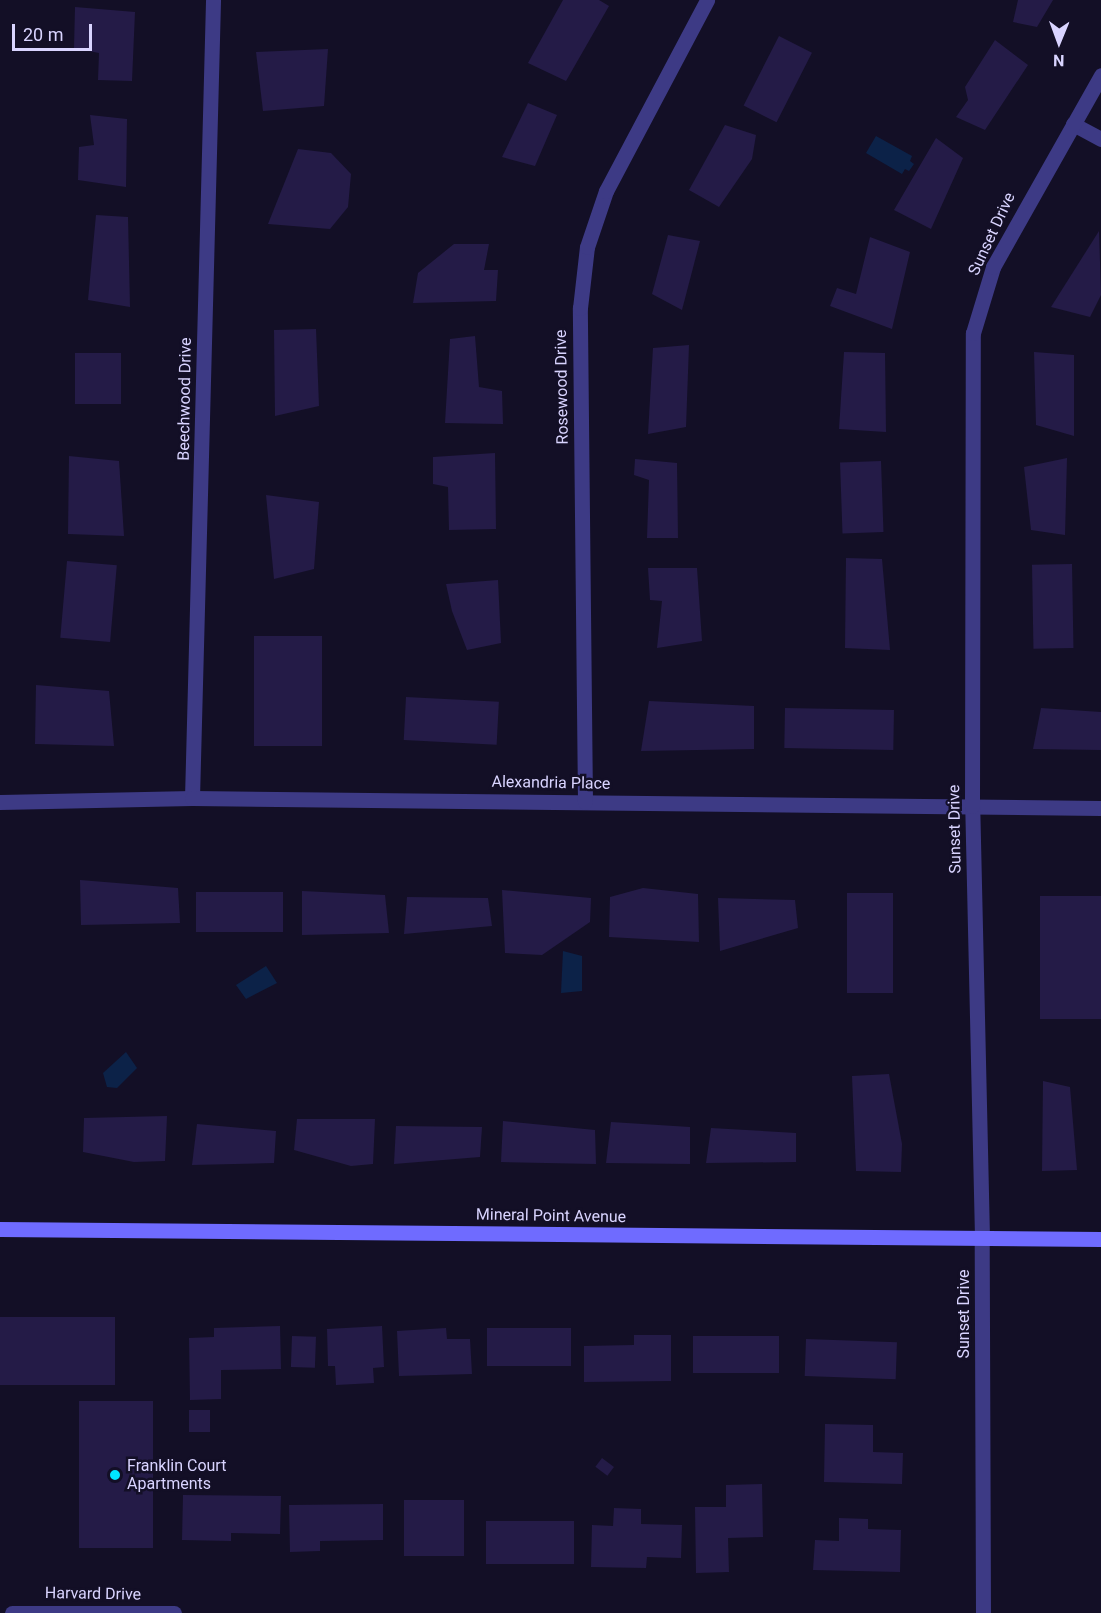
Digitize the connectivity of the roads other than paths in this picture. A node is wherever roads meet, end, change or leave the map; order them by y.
1 (213, 0) edge
2 (707, 0) edge
3 (1101, 75) edge
4 (1073, 124) junction
5 (1101, 140) edge
6 (192, 798) junction
7 (0, 802) edge
8 (585, 802) junction
9 (972, 806) junction
10 (1101, 808) edge
11 (0, 1229) edge
12 (982, 1237) junction
13 (1101, 1239) edge
14 (12, 1613) edge
15 (174, 1613) edge
16 (983, 1613) edge

1 - 6 street, Beechwood Drive
2 - 8 street, Rosewood Drive
3 - 4 street, Sunset Drive
4 - 5 street
4 - 9 street, Sunset Drive
6 - 7 street, Alexandria Place
6 - 8 street, Alexandria Place
8 - 9 street, Alexandria Place
9 - 10 street, Alexandria Place
9 - 12 street, Sunset Drive
11 - 12 street, Mineral Point Avenue
12 - 13 street, Mineral Point Avenue
12 - 16 street, Sunset Drive
14 - 15 street, Harvard Drive

